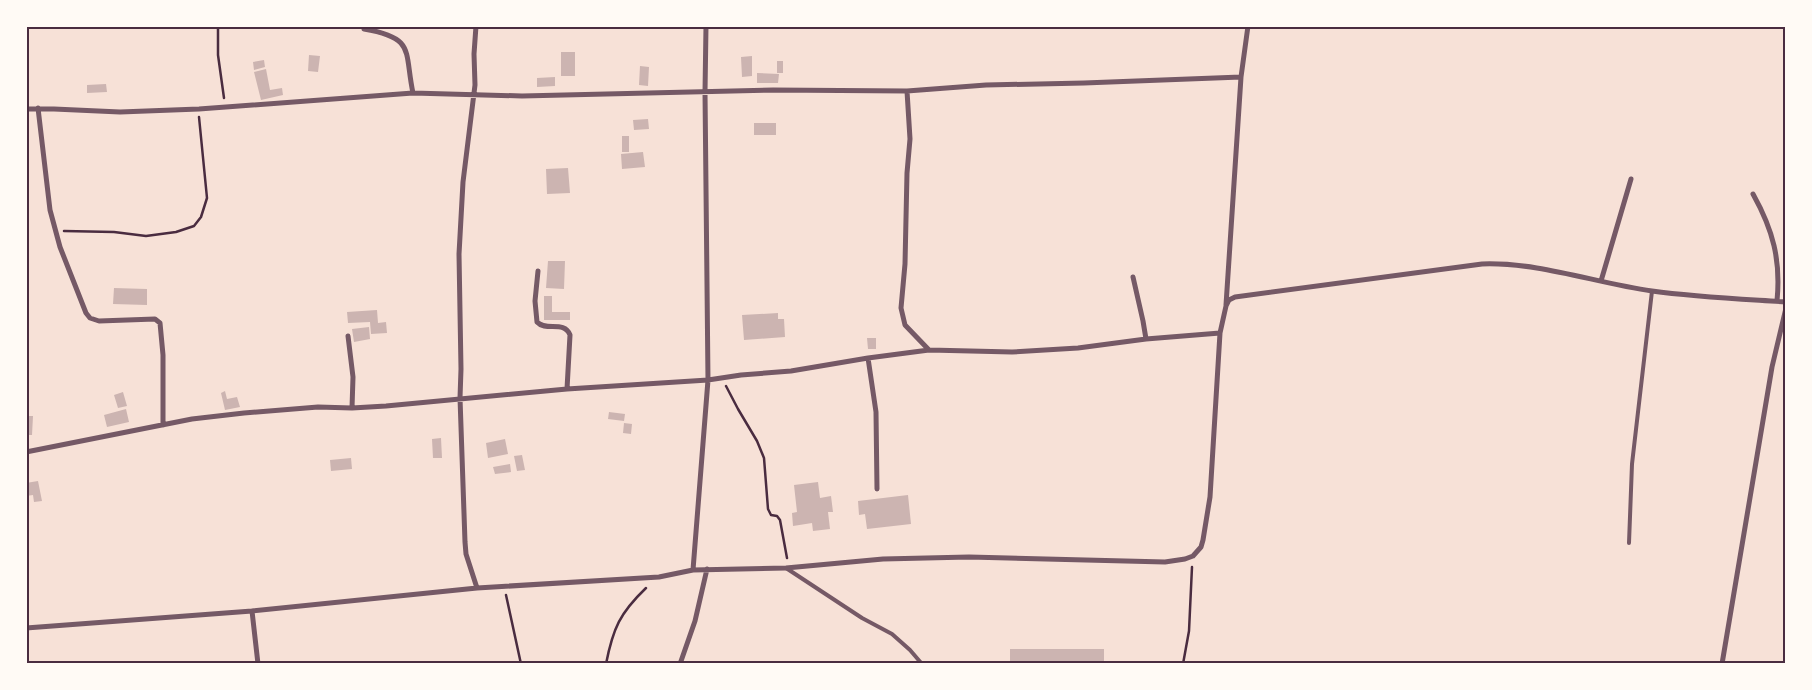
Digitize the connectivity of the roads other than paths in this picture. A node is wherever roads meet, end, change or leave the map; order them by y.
1 (476, 26) edge
2 (706, 26) edge
3 (1248, 26) edge
4 (364, 29) dead end
5 (1241, 77) junction
6 (907, 90) junction
7 (705, 92) junction
8 (413, 93) junction
9 (474, 94) junction
10 (38, 108) junction
11 (26, 109) edge
12 (1631, 178) dead end
13 (1753, 194) dead end
14 (538, 271) dead end
15 (1133, 277) dead end
16 (1601, 282) junction
17 (1652, 291) junction
18 (1777, 301) junction
19 (1786, 302) edge
20 (1226, 306) junction
21 (1786, 308) edge
22 (1220, 333) junction
23 (348, 336) dead end
24 (1146, 338) junction
25 (928, 350) junction
26 (868, 358) junction
27 (708, 380) junction
28 (567, 388) junction
29 (460, 398) junction
30 (352, 408) junction
31 (163, 425) junction
32 (26, 452) edge
33 (877, 489) dead end
34 (1629, 543) dead end
35 (788, 568) junction
36 (707, 569) junction
37 (693, 570) junction
38 (477, 588) junction
39 (252, 611) junction
40 (26, 628) edge
41 (258, 664) edge
42 (680, 664) edge
43 (922, 664) edge
44 (1722, 664) edge

1 - 9 street
2 - 7 street
3 - 5 street
4 - 8 street
5 - 6 street
5 - 20 street
6 - 7 street
6 - 25 street
7 - 9 street
7 - 27 street
8 - 9 street
8 - 10 street
9 - 29 street
10 - 11 street
10 - 31 street
12 - 16 street
13 - 18 street
14 - 28 street
15 - 24 street
16 - 17 street
16 - 20 street
17 - 18 street
17 - 34 lane
18 - 19 street
20 - 22 street
21 - 44 street
22 - 24 street
22 - 35 street
23 - 30 street
24 - 25 street
25 - 26 street
26 - 27 street
26 - 33 street
27 - 28 street
27 - 37 street
28 - 29 street
29 - 30 street
29 - 38 street
30 - 31 street
31 - 32 street
35 - 36 street
35 - 43 lane
36 - 37 street
36 - 42 street
37 - 38 street
38 - 39 street
39 - 40 street
39 - 41 street

